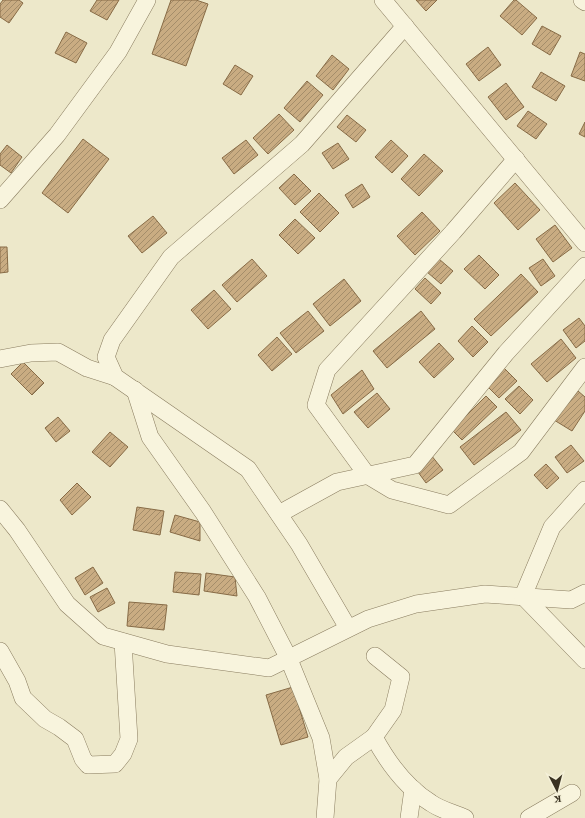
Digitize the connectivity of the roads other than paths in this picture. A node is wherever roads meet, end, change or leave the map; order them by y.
1 (146, 0) edge
2 (383, 0) edge
3 (582, 0) edge
4 (585, 2) edge
5 (405, 26) junction
6 (516, 159) junction
7 (0, 200) edge
8 (585, 243) edge
9 (585, 266) edge
10 (0, 358) edge
11 (585, 367) edge
12 (115, 377) junction
13 (135, 390) junction
14 (367, 475) junction
15 (585, 490) edge
16 (0, 509) edge
17 (279, 514) junction
18 (585, 593) edge
19 (523, 596) junction
20 (348, 628) junction
21 (123, 642) junction
22 (0, 651) edge
23 (375, 656) dead end
24 (288, 657) junction
25 (585, 660) edge
26 (374, 737) junction
27 (328, 779) junction
28 (413, 789) junction
29 (572, 793) dead end
30 (325, 818) edge
31 (409, 818) edge
32 (465, 818) edge
33 (529, 818) edge

1 - 7 street
2 - 5 street
3 - 4 street
5 - 6 street
5 - 12 street
6 - 8 street
6 - 14 street
9 - 14 street
10 - 12 street
11 - 14 street
12 - 13 street
13 - 17 street
13 - 24 street
14 - 17 street
15 - 19 street
16 - 21 street
17 - 20 street
18 - 19 street
19 - 20 street
19 - 25 street
20 - 24 street
21 - 22 street
21 - 24 street
23 - 26 street
24 - 27 street
26 - 27 street
26 - 28 street
27 - 30 street
28 - 31 street
28 - 32 street
29 - 33 street

